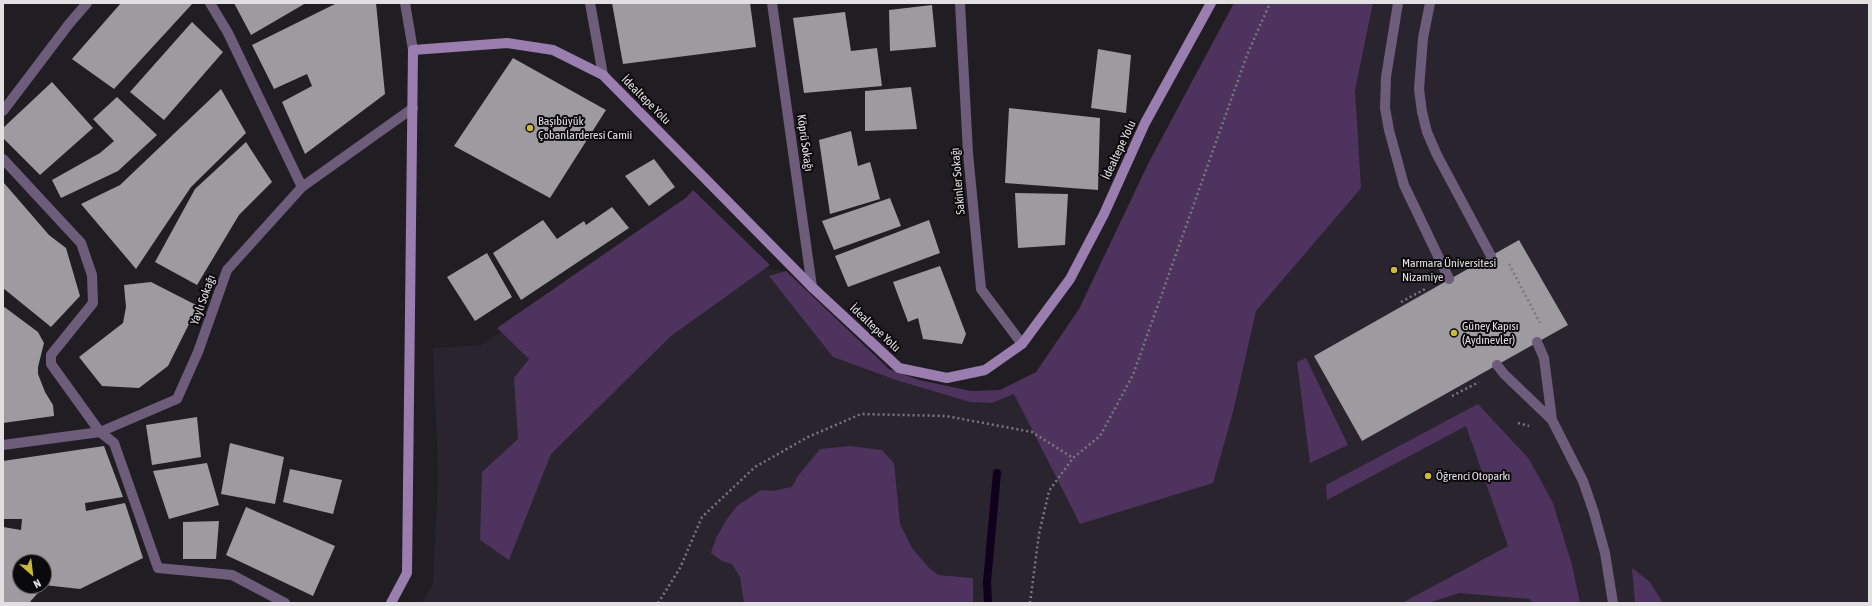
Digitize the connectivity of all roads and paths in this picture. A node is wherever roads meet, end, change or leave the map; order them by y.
1 (87, 3) edge
2 (210, 3) edge
3 (405, 3) edge
4 (590, 3) edge
5 (772, 3) edge
6 (960, 3) edge
7 (1212, 3) edge
8 (1270, 3) edge
9 (1398, 3) edge
10 (1430, 3) edge
11 (413, 50) junction
12 (603, 75) junction
13 (413, 108) junction
14 (3, 111) edge
15 (3, 159) edge
16 (302, 187) junction
17 (1491, 256) dead end
18 (1449, 279) dead end
19 (812, 287) junction
20 (1427, 288) dead end
21 (1401, 302) dead end
22 (1537, 342) dead end
23 (1022, 344) junction
24 (1497, 365) dead end
25 (1479, 382) dead end
26 (1452, 396) dead end
27 (1552, 420) junction
28 (1518, 423) dead end
29 (1533, 428) dead end
30 (100, 432) junction
31 (3, 445) edge
32 (1073, 458) junction
33 (284, 603) edge
34 (391, 603) edge
35 (658, 603) edge
36 (1030, 603) edge
37 (1613, 603) edge

1 - 14 street
2 - 16 street
3 - 11 street
4 - 12 street
5 - 19 street, Köprü Sokağı
6 - 23 street, Sakinler Sokağı
7 - 23 main road, İdealtepe Yolu
8 - 32 path
9 - 18 street
10 - 17 street
11 - 12 main road, İdealtepe Yolu
11 - 13 main road
12 - 19 main road, İdealtepe Yolu
13 - 16 street, Yaylı Sokağı
13 - 34 main road
15 - 30 street
16 - 30 street, Yaylı Sokağı
19 - 23 main road, İdealtepe Yolu
20 - 21 path
22 - 27 street
24 - 27 street
25 - 26 path
27 - 37 street
28 - 29 path
30 - 31 street, Yaylı Sokağı
30 - 33 street
32 - 35 path
32 - 36 path

